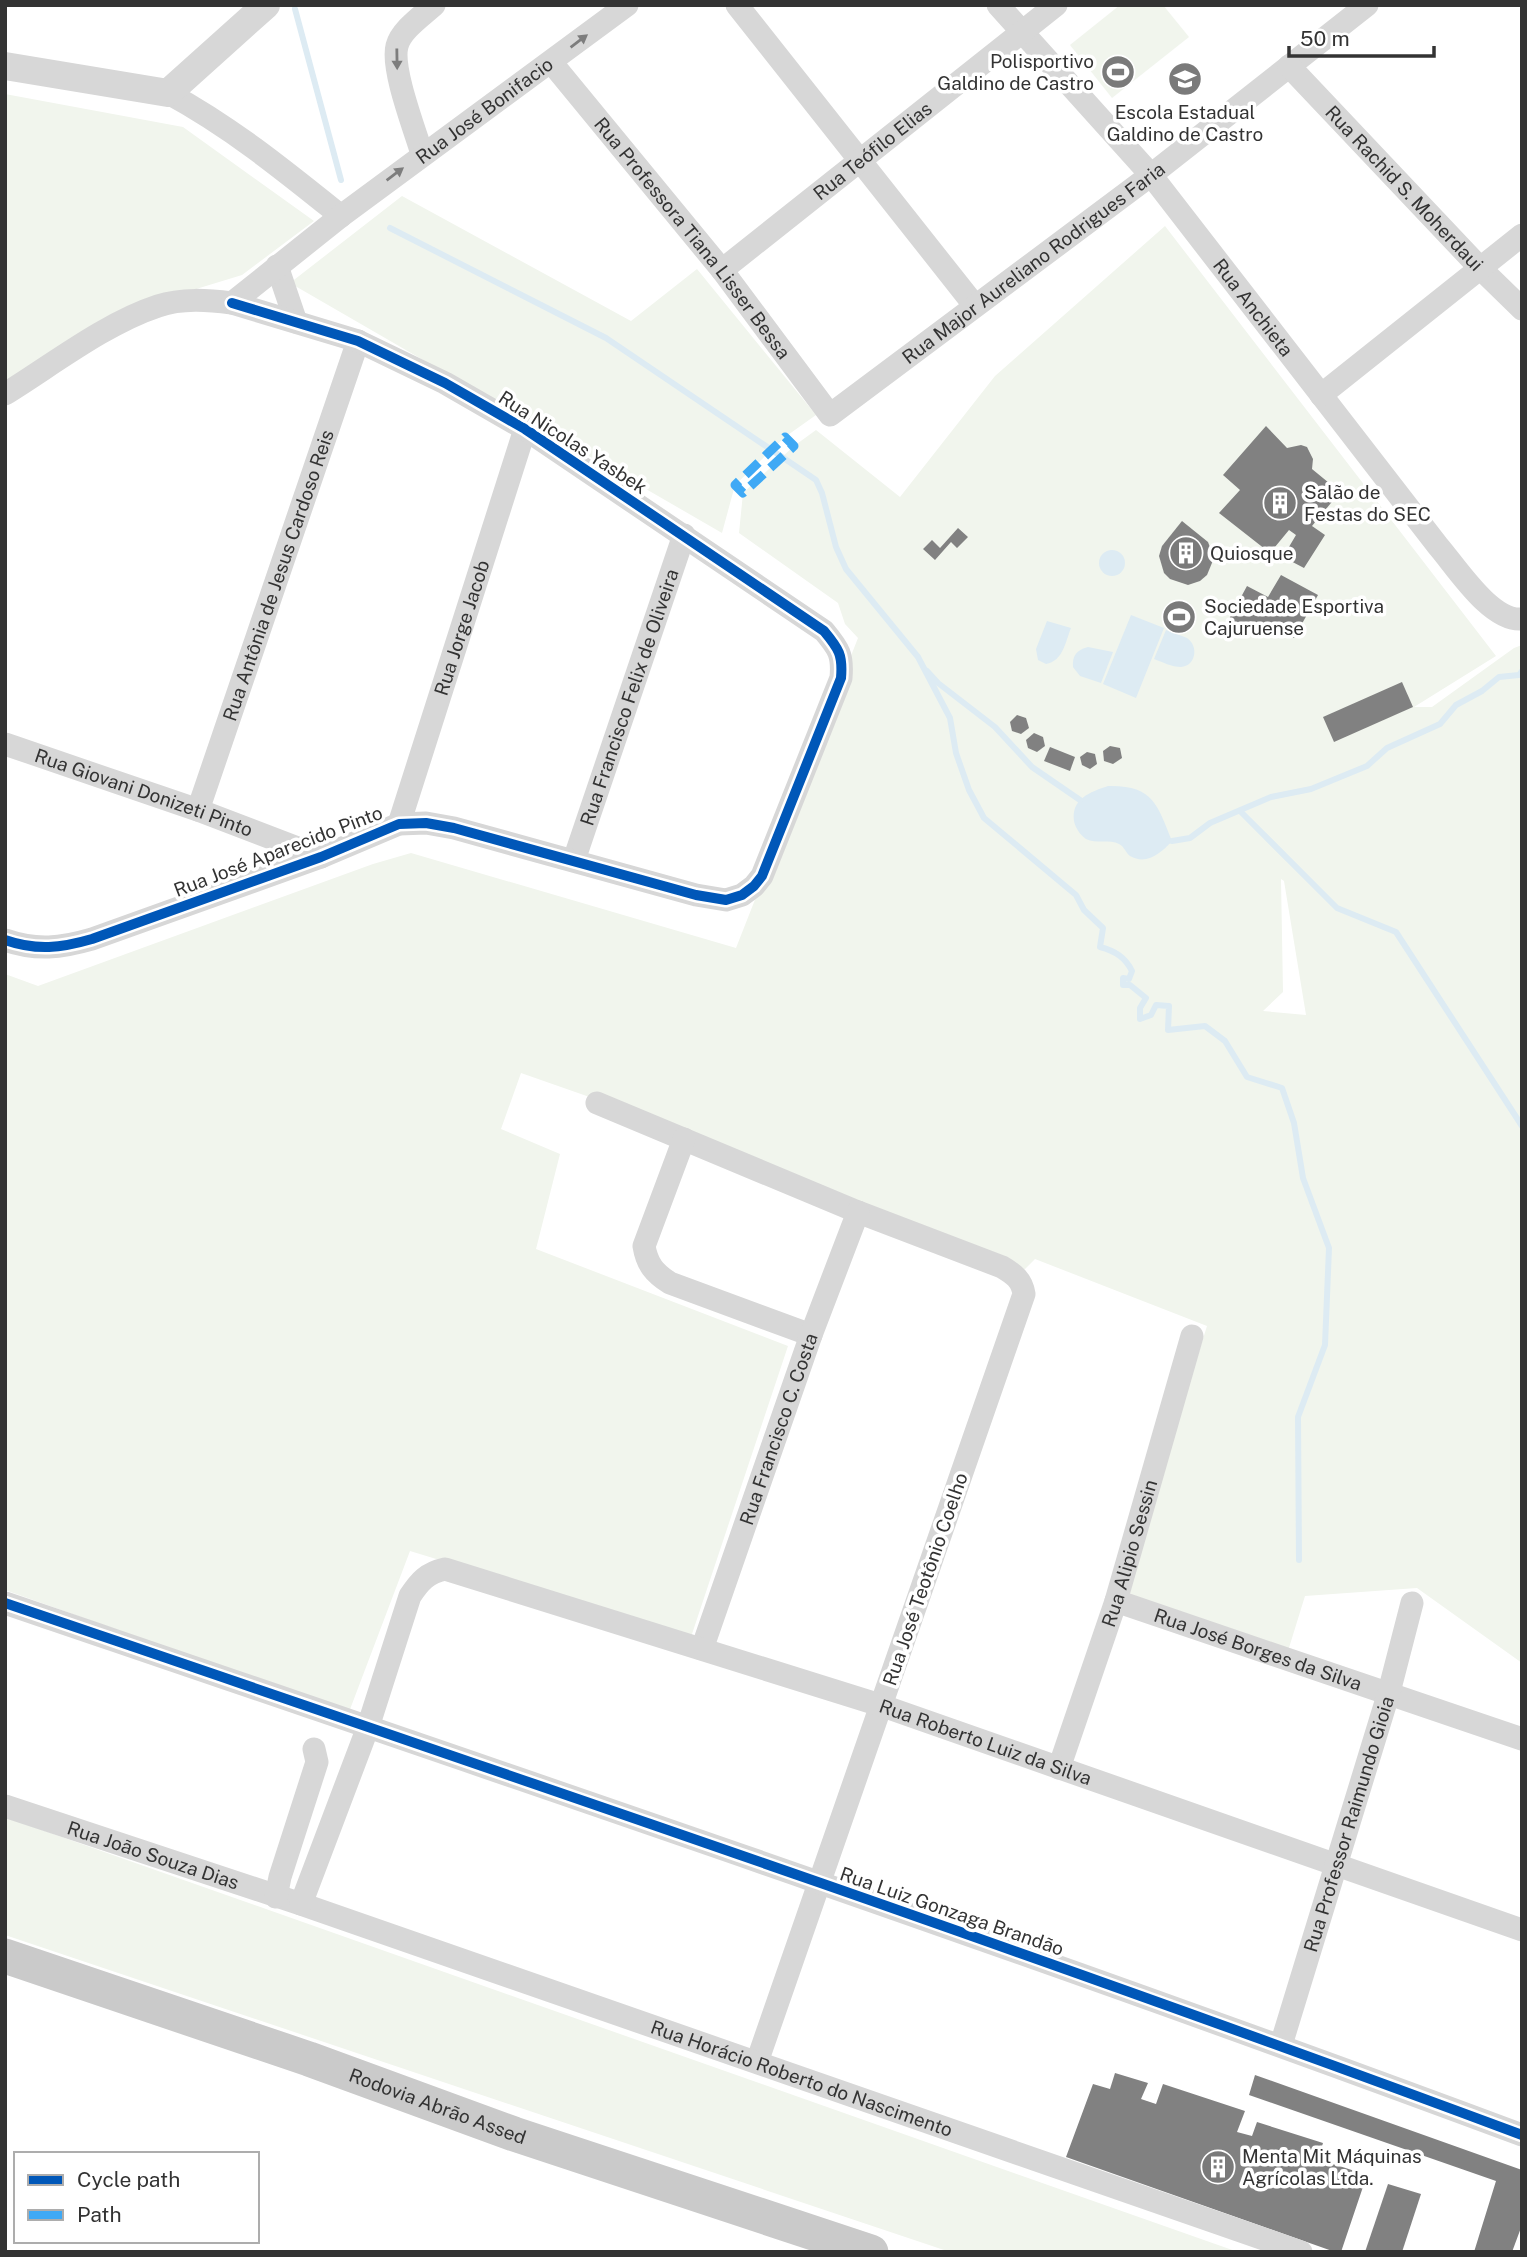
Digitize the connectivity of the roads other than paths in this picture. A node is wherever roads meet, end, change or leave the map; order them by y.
1 (267, 5) edge
2 (434, 5) edge
3 (627, 5) edge
4 (737, 5) edge
5 (998, 5) edge
6 (1056, 5) edge
7 (1367, 5) edge
8 (1021, 32) junction
9 (551, 62) junction
10 (5, 66) edge
11 (1289, 66) junction
12 (168, 93) junction
13 (422, 154) junction
14 (859, 161) junction
15 (1151, 175) junction
16 (341, 216) junction
17 (1522, 235) edge
18 (277, 266) junction
19 (722, 270) junction
20 (1481, 270) junction
21 (232, 303) junction
22 (975, 306) junction
23 (1522, 309) edge
24 (296, 322) junction
25 (358, 341) junction
26 (5, 394) edge
27 (1321, 395) junction
28 (830, 415) joint
29 (525, 429) junction
30 (684, 535) junction
31 (1511, 616) edge
32 (5, 744) edge
33 (198, 810) junction
34 (399, 824) junction
35 (321, 857) junction
36 (575, 860) junction
37 (762, 876) joint
38 (5, 940) edge
39 (597, 1103) dead end
40 (684, 1139) junction
41 (859, 1212) junction
42 (811, 1335) junction
43 (1192, 1336) dead end
44 (1116, 1601) junction
45 (5, 1603) edge
46 (1412, 1603) dead end
47 (702, 1649) junction
48 (1389, 1692) junction
49 (880, 1705) junction
50 (368, 1727) junction
51 (1522, 1739) edge
52 (314, 1749) dead end
53 (1059, 1768) junction
54 (5, 1805) edge
55 (1334, 1866) junction
56 (819, 1883) junction
57 (276, 1897) junction
58 (301, 1904) junction
59 (1522, 1930) edge
60 (5, 1956) edge
61 (1281, 2045) junction
62 (757, 2062) junction
63 (1522, 2135) edge
64 (871, 2252) edge
65 (1301, 2252) edge

1 - 12 street
2 -> 13 street
9 -> 3 street, Rua José Bonifacio
4 - 14 street
5 - 8 street, Rua Anchieta
6 - 8 street, Rua Teófilo Elias
7 - 11 street, Rua Major Aureliano Rodrigues Faria
8 - 14 street, Rua Teófilo Elias
8 - 15 street, Rua Anchieta
9 - 13 street, Rua José Bonifacio
9 - 19 street, Rua Professora Tiana Lisser Bessa
10 - 12 street
11 - 15 street, Rua Major Aureliano Rodrigues Faria
11 - 20 street, Rua Rachid S. Moherdaui
12 - 16 street
16 -> 13 street, Rua José Bonifacio
14 - 19 street, Rua Teófilo Elias
14 - 22 street
15 - 22 street, Rua Major Aureliano Rodrigues Faria
15 - 27 street, Rua Anchieta
16 - 18 street, Rua José Bonifacio
17 - 20 street
18 - 21 street, Rua José Bonifacio
18 - 24 street
19 - 28 street, Rua Professora Tiana Lisser Bessa
20 - 23 street, Rua Rachid S. Moherdaui
20 - 27 street
21 - 24 street, Rua Nicolas Yasbek
21 - 26 street, Rua Nicolas Yasbek
22 - 28 street, Rua Major Aureliano Rodrigues Faria
24 - 25 street, Rua Nicolas Yasbek
25 - 29 street, Rua Nicolas Yasbek
25 - 33 street, Rua Antônia de Jesus Cardoso Reis
27 - 31 street, Rua Anchieta
29 - 30 street, Rua Nicolas Yasbek
29 - 34 street, Rua Jorge Jacob
30 - 36 street, Rua Francisco Felix de Oliveira
30 - 37 street, Rua Nicolas Yasbek
32 - 33 street, Rua Giovani Donizeti Pinto
33 - 35 street, Rua Giovani Donizeti Pinto
34 - 35 street, Rua José Aparecido Pinto
34 - 36 street, Rua José Aparecido Pinto
35 - 38 street, Rua José Aparecido Pinto
36 - 37 street, Rua José Aparecido Pinto
39 - 40 street
40 - 41 street
40 - 42 street
41 - 42 street, Rua Francisco C. Costa
41 - 49 street, Rua José Teotônio Coelho
42 - 47 street, Rua Francisco C. Costa
43 - 44 street, Rua Alipio Sessin
44 - 48 street, Rua José Borges da Silva
44 - 53 street, Rua Alipio Sessin
45 - 50 street, Rua Luiz Gonzaga Brandão
46 - 48 street, Rua Professor Raimundo Gioia
47 - 49 street, Rua Roberto Luiz da Silva
47 - 50 street, Rua Roberto Luiz da Silva
48 - 51 street, Rua José Borges da Silva
48 - 55 street, Rua Professor Raimundo Gioia
49 - 53 street, Rua Roberto Luiz da Silva
49 - 56 street, Rua José Teotônio Coelho
50 - 56 street, Rua Luiz Gonzaga Brandão
50 - 58 street
52 - 57 street
53 - 55 street, Rua Roberto Luiz da Silva
54 - 57 street, Rua João Souza Dias
55 - 59 street, Rua Roberto Luiz da Silva
55 - 61 street, Rua Professor Raimundo Gioia
56 - 61 street, Rua Luiz Gonzaga Brandão
56 - 62 street, Rua José Teotônio Coelho
57 - 58 street, Rua João Souza Dias
58 - 62 street, Rua Horácio Roberto do Nascimento
60 - 64 main road, Rodovia Abrão Assed
61 - 63 street, Rua Luiz Gonzaga Brandão
62 - 65 street, Rua Horácio Roberto do Nascimento

